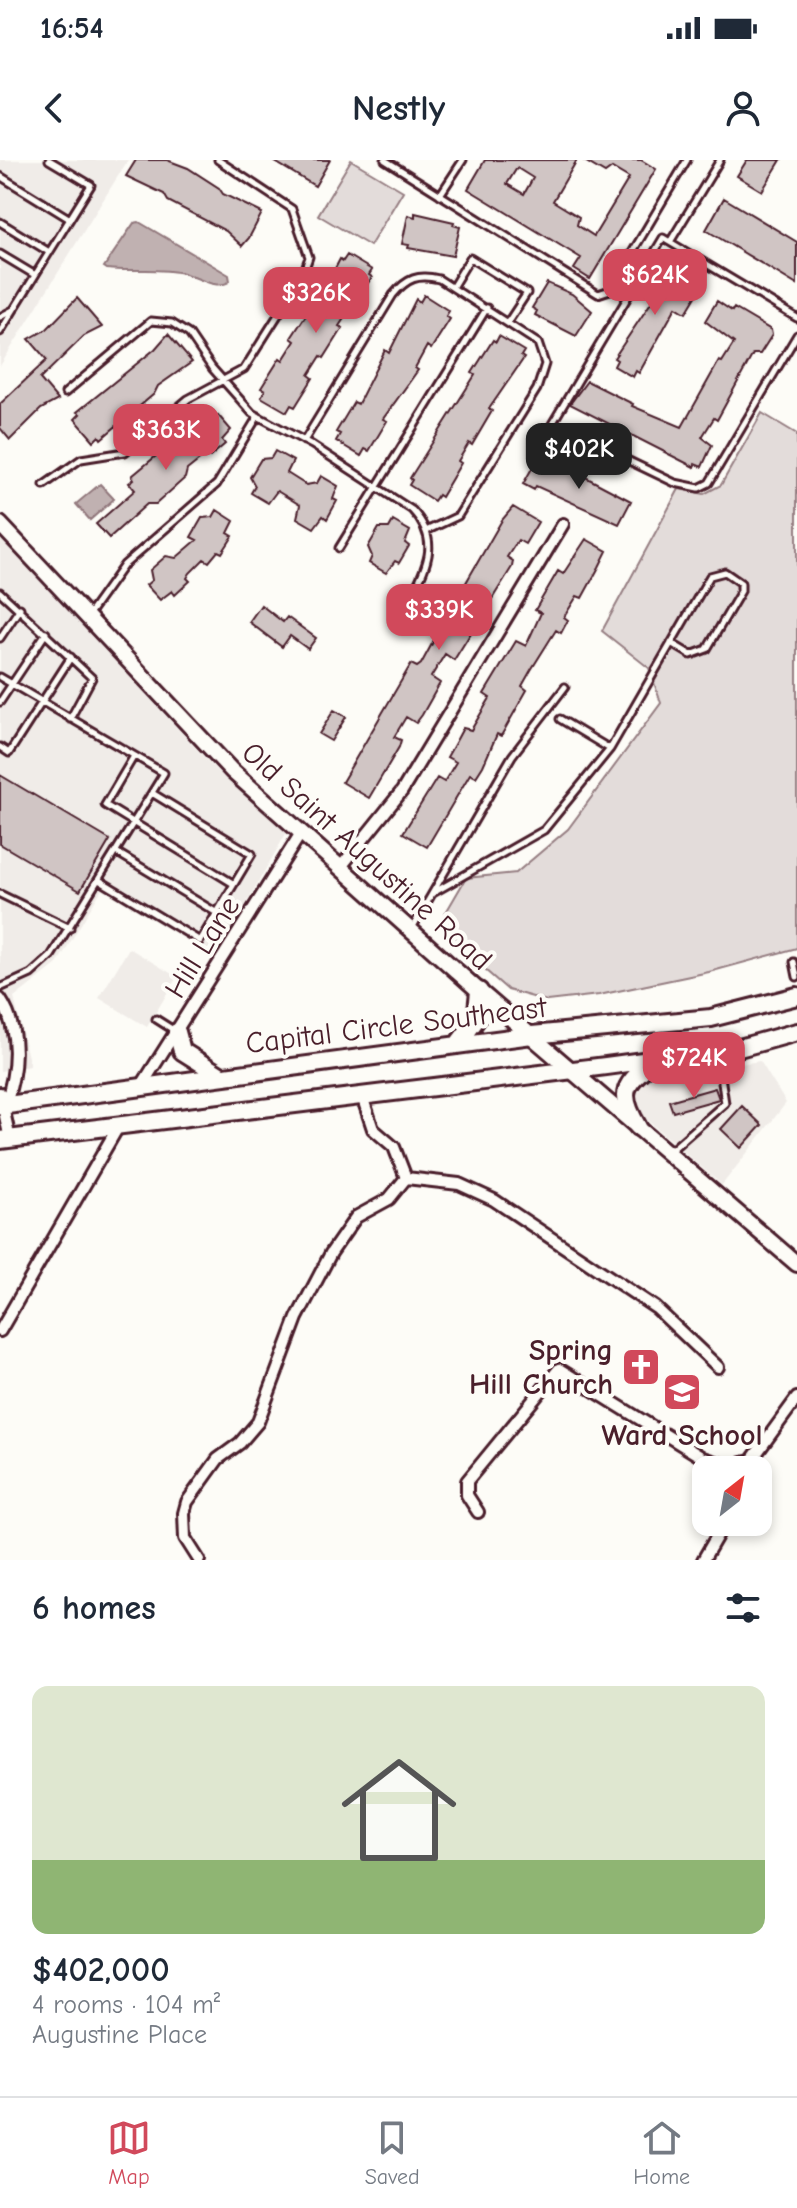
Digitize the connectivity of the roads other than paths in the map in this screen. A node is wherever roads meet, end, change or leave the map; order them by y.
1 (49, 160) edge
2 (218, 160) edge
3 (385, 160) edge
4 (463, 160) edge
5 (687, 160) edge
6 (720, 160) edge
7 (0, 176) edge
8 (440, 195) junction
9 (70, 219) junction
10 (0, 222) edge
11 (670, 242) junction
12 (49, 252) junction
13 (0, 254) edge
14 (35, 275) junction
15 (453, 287) junction
16 (487, 308) junction
17 (14, 310) junction
18 (0, 317) edge
19 (797, 318) edge
20 (508, 322) junction
21 (0, 332) edge
22 (797, 335) edge
23 (222, 380) junction
24 (65, 393) dead end
25 (258, 416) junction
26 (304, 441) junction
27 (44, 485) dead end
28 (377, 488) junction
29 (0, 524) edge
30 (563, 524) dead end
31 (426, 531) junction
32 (339, 548) dead end
33 (0, 592) edge
34 (413, 593) dead end
35 (20, 608) junction
36 (86, 618) junction
37 (46, 633) junction
38 (0, 637) edge
39 (671, 643) junction
40 (71, 657) junction
41 (0, 677) edge
42 (11, 685) junction
43 (565, 687) dead end
44 (0, 702) edge
45 (40, 702) junction
46 (70, 719) junction
47 (560, 719) dead end
48 (0, 747) edge
49 (610, 749) junction
50 (134, 756) junction
51 (152, 793) junction
52 (134, 823) junction
53 (301, 833) junction
54 (116, 852) junction
55 (340, 868) junction
56 (99, 880) junction
57 (234, 884) junction
58 (433, 893) junction
59 (0, 894) edge
60 (217, 913) junction
61 (70, 928) junction
62 (410, 930) junction
63 (794, 962) dead end
64 (797, 977) edge
65 (0, 988) edge
66 (479, 991) junction
67 (797, 996) edge
68 (0, 999) edge
69 (156, 1019) dead end
70 (177, 1032) junction
71 (797, 1032) edge
72 (532, 1035) junction
73 (457, 1045) junction
74 (717, 1051) junction
75 (656, 1059) junction
76 (573, 1071) junction
77 (220, 1075) junction
78 (142, 1085) junction
79 (362, 1096) junction
80 (2, 1101) edge
81 (118, 1127) junction
82 (638, 1127) junction
83 (5, 1139) edge
84 (668, 1152) junction
85 (406, 1178) junction
86 (797, 1264) edge
87 (0, 1331) edge
88 (718, 1367) dead end
89 (797, 1398) edge
90 (700, 1456) edge
91 (755, 1456) edge
92 (478, 1512) dead end
93 (717, 1536) edge
94 (199, 1560) edge
95 (703, 1560) edge

1 - 9 lane
2 - 23 lane
3 - 8 lane
4 - 8 lane
5 - 8 lane
6 - 11 lane
7 - 9 lane
9 - 12 lane
10 - 12 lane
11 - 19 lane
11 - 22 lane
12 - 14 lane
13 - 14 lane
14 - 17 lane
15 - 16 lane
15 - 20 lane
15 - 26 lane
16 - 20 lane
16 - 28 lane
17 - 18 lane
17 - 21 lane
20 - 31 lane
23 - 24 lane
23 - 25 lane
23 - 27 lane
25 - 26 lane
25 - 36 lane
26 - 28 lane
28 - 31 lane
28 - 32 lane
29 - 36 street, Old Saint Augustine Road
30 - 55 street
31 - 34 lane
33 - 35 lane
35 - 37 lane
35 - 38 lane
36 - 53 street, Old Saint Augustine Road
37 - 40 lane
37 - 42 lane
39 - 39 lane
39 - 49 lane
40 - 45 lane
40 - 46 lane
41 - 42 lane
42 - 44 lane
42 - 45 lane
43 - 58 lane
45 - 46 lane
45 - 48 lane
46 - 50 lane
47 - 49 lane
49 - 58 lane
50 - 51 lane
50 - 52 lane
51 - 52 lane
51 - 57 lane
52 - 54 lane
52 - 57 lane
53 - 55 street, Old Saint Augustine Road
53 - 70 street, Hill Lane
54 - 56 lane
54 - 60 lane
55 - 62 street, Old Saint Augustine Road
56 - 60 lane
56 - 61 lane
57 - 60 lane
58 - 62 lane
59 - 61 lane
61 - 65 lane
62 - 66 street, Old Saint Augustine Road
63 - 64 lane
66 - 72 street, Old Saint Augustine Road
66 - 73 main road
67 - 72 main road, Capital Circle Southeast
68 - 80 street
69 - 70 lane
70 - 77 main road
70 - 78 street, Hill Lane
71 - 74 main road
72 - 73 main road, Capital Circle Southeast
72 - 76 street, Old Saint Augustine Road
73 - 77 main road, Capital Circle Southeast
74 - 75 main road
74 - 84 lane
75 - 76 main road
75 - 82 main road
76 - 79 main road
76 - 82 street, Old Saint Augustine Road
77 - 78 main road, Capital Circle Southeast
78 - 80 main road, Capital Circle Southeast
79 - 81 main road
79 - 85 street
80 - 83 street
81 - 83 main road
81 - 87 street
82 - 84 street, Old Saint Augustine Road
84 - 86 street, Old Saint Augustine Road
85 - 88 street
85 - 94 street
89 - 91 street
90 - 92 street
93 - 95 street

